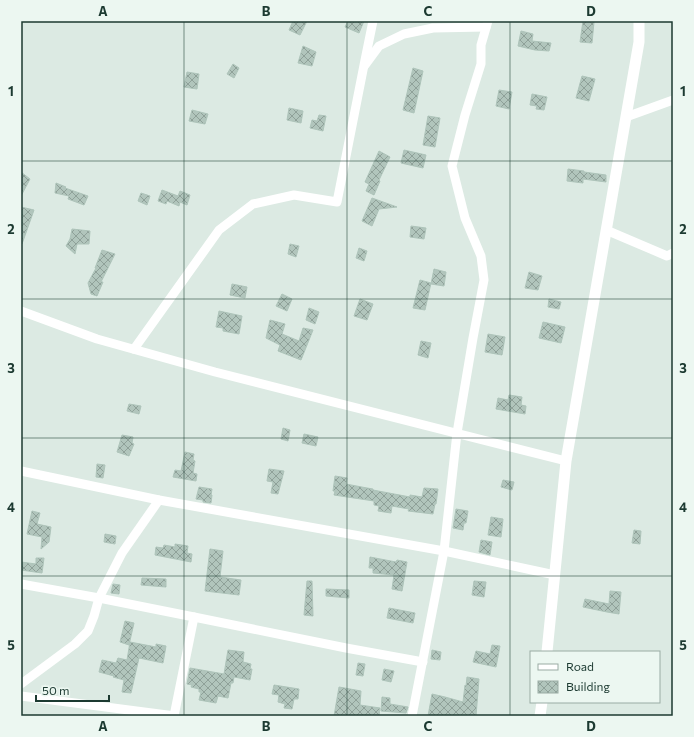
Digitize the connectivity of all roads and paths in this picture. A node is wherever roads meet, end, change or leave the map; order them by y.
1 (373, 21) edge
2 (639, 21) edge
3 (487, 24) edge
4 (673, 100) edge
5 (355, 110) junction
6 (626, 117) junction
7 (606, 230) junction
8 (671, 257) edge
9 (21, 311) edge
10 (134, 349) junction
11 (457, 434) junction
12 (566, 461) junction
13 (21, 471) edge
14 (160, 500) junction
15 (444, 551) junction
16 (555, 575) junction
17 (21, 584) edge
18 (99, 598) junction
19 (194, 616) junction
20 (547, 651) edge
21 (423, 662) junction
22 (21, 684) edge
23 (21, 696) edge
24 (542, 703) edge
25 (174, 716) edge
26 (412, 716) edge
27 (540, 716) edge

1 - 5 street
2 - 6 street
3 - 5 street
3 - 11 street
4 - 6 street
5 - 10 street
6 - 7 street
7 - 8 street
7 - 12 street
9 - 10 street
10 - 11 street
11 - 12 street
11 - 15 street
12 - 16 street
13 - 14 street
14 - 15 street
14 - 18 street
15 - 16 street
15 - 21 street
16 - 20 street
17 - 18 street
18 - 19 street
18 - 22 street
19 - 21 street
19 - 25 street
21 - 26 street
23 - 25 street
24 - 27 street

